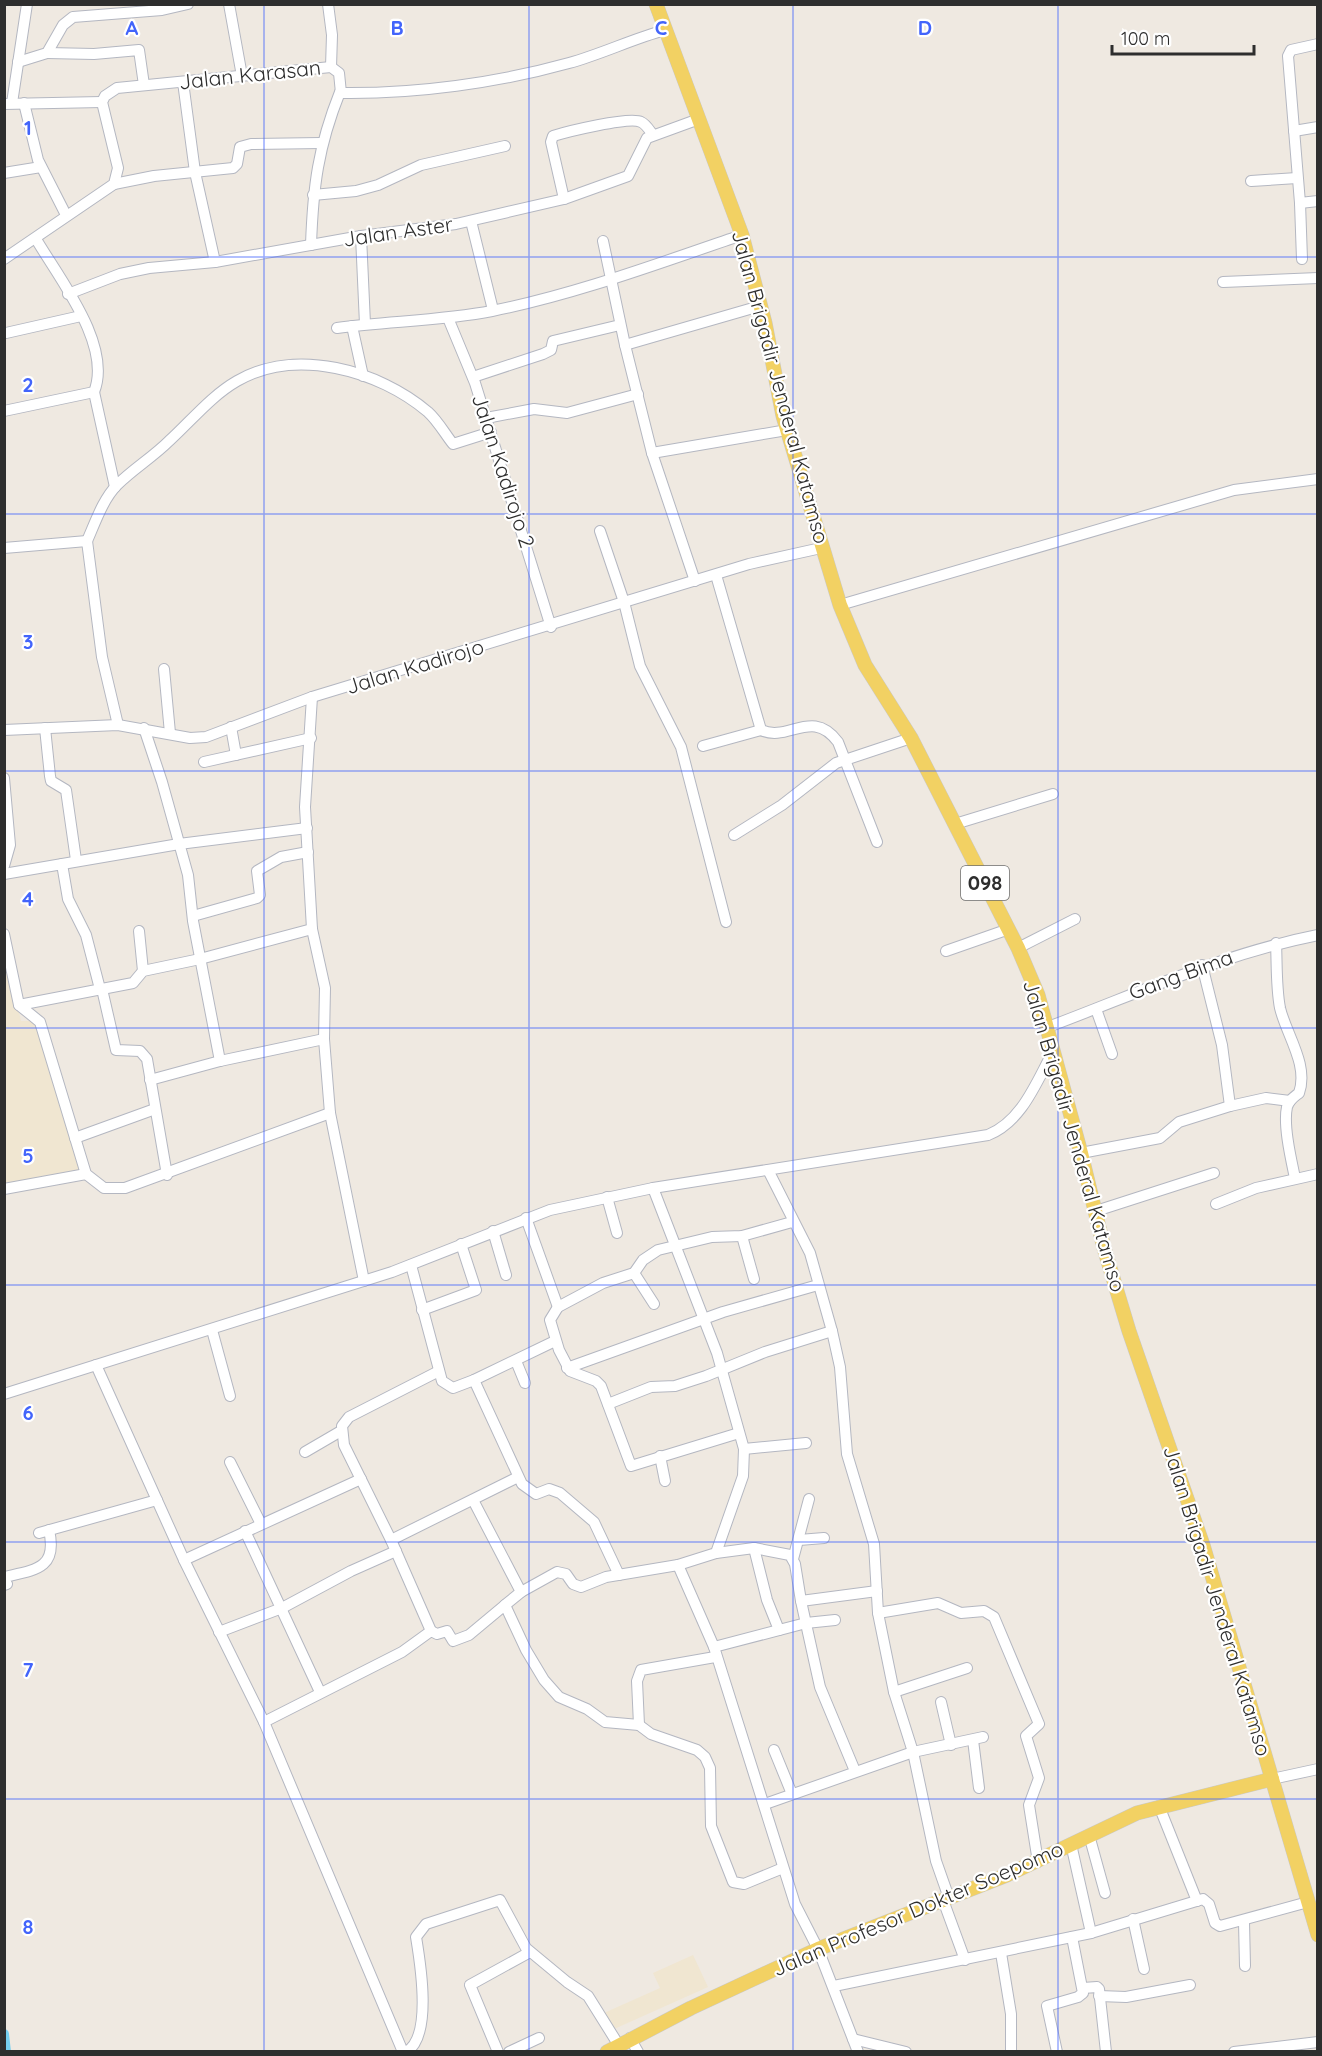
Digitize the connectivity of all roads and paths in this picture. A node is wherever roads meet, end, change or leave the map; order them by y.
1 (27, 4) edge
2 (188, 4) edge
3 (229, 4) edge
4 (328, 4) edge
5 (656, 4) edge
6 (665, 30) junction
7 (1317, 44) edge
8 (47, 53) junction
9 (18, 62) junction
10 (331, 67) junction
11 (242, 76) junction
12 (183, 82) junction
13 (144, 85) junction
14 (340, 92) junction
15 (102, 102) junction
16 (14, 103) edge
17 (699, 119) junction
18 (1317, 127) edge
19 (1294, 131) junction
20 (653, 135) junction
21 (321, 143) junction
22 (505, 146) dead end
23 (41, 167) junction
24 (195, 172) junction
25 (4, 173) edge
26 (1297, 178) junction
27 (1251, 181) dead end
28 (114, 184) junction
29 (313, 195) junction
30 (564, 199) junction
31 (1317, 201) edge
32 (1300, 203) junction
33 (66, 215) junction
34 (471, 221) junction
35 (742, 235) junction
36 (361, 236) junction
37 (36, 239) junction
38 (603, 241) dead end
39 (310, 245) junction
40 (4, 259) edge
41 (1302, 260) dead end
42 (215, 262) junction
43 (1317, 278) edge
44 (610, 279) junction
45 (1222, 282) dead end
46 (68, 294) junction
47 (760, 306) junction
48 (493, 310) junction
49 (81, 316) junction
50 (448, 318) junction
51 (365, 324) junction
52 (351, 326) junction
53 (620, 326) junction
54 (337, 328) dead end
55 (6, 333) dead end
56 (625, 345) junction
57 (363, 376) junction
58 (473, 377) junction
59 (94, 392) junction
60 (638, 394) junction
61 (4, 411) edge
62 (486, 418) junction
63 (787, 430) junction
64 (490, 432) junction
65 (652, 453) junction
66 (1317, 479) edge
67 (115, 487) junction
68 (600, 531) dead end
69 (87, 541) junction
70 (5, 547) edge
71 (821, 548) junction
72 (716, 575) junction
73 (694, 581) junction
74 (624, 602) junction
75 (840, 605) junction
76 (551, 627) junction
77 (164, 669) dead end
78 (312, 697) junction
79 (118, 725) junction
80 (231, 727) junction
81 (45, 728) junction
82 (144, 728) junction
83 (4, 730) edge
84 (761, 730) junction
85 (170, 733) junction
86 (311, 738) junction
87 (910, 738) junction
88 (703, 746) dead end
89 (236, 755) junction
90 (844, 758) junction
91 (204, 762) dead end
92 (4, 778) edge
93 (1053, 794) dead end
94 (955, 824) junction
95 (307, 828) junction
96 (734, 835) dead end
97 (877, 842) dead end
98 (179, 844) junction
99 (308, 852) junction
100 (76, 860) junction
101 (62, 864) junction
102 (4, 866) edge
103 (4, 874) edge
104 (193, 916) junction
105 (1075, 920) dead end
106 (726, 922) dead end
107 (312, 929) junction
108 (1009, 929) junction
109 (139, 931) dead end
110 (4, 934) edge
111 (1317, 935) edge
112 (1276, 943) junction
113 (1018, 948) junction
114 (946, 951) dead end
115 (200, 959) junction
116 (1203, 965) junction
117 (143, 971) junction
118 (101, 989) junction
119 (19, 1005) junction
120 (1096, 1009) junction
121 (1048, 1027) junction
122 (324, 1039) junction
123 (1054, 1050) junction
124 (1112, 1054) dead end
125 (220, 1061) junction
126 (150, 1080) junction
127 (1290, 1101) junction
128 (1230, 1106) junction
129 (155, 1109) junction
130 (330, 1113) junction
131 (75, 1138) junction
132 (1082, 1153) junction
133 (768, 1170) junction
134 (1214, 1173) dead end
135 (86, 1174) junction
136 (1317, 1174) edge
137 (167, 1175) junction
138 (1295, 1178) junction
139 (653, 1188) junction
140 (4, 1189) edge
141 (607, 1197) junction
142 (1216, 1204) dead end
143 (1096, 1211) junction
144 (526, 1218) junction
145 (792, 1222) junction
146 (493, 1231) junction
147 (617, 1233) dead end
148 (742, 1236) junction
149 (461, 1244) junction
150 (674, 1245) junction
151 (411, 1265) junction
152 (634, 1273) junction
153 (506, 1275) dead end
154 (754, 1278) dead end
155 (364, 1281) junction
156 (818, 1285) junction
157 (654, 1304) dead end
158 (558, 1307) junction
159 (422, 1310) junction
160 (703, 1320) junction
161 (212, 1330) junction
162 (832, 1331) junction
163 (555, 1341) junction
164 (516, 1361) junction
165 (96, 1365) junction
166 (567, 1368) junction
167 (722, 1370) junction
168 (439, 1371) junction
169 (474, 1380) junction
170 (525, 1383) dead end
171 (4, 1394) edge
172 (230, 1396) dead end
173 (608, 1404) junction
174 (341, 1431) junction
175 (739, 1433) junction
176 (806, 1443) dead end
177 (744, 1449) junction
178 (305, 1452) dead end
179 (660, 1456) junction
180 (230, 1462) dead end
181 (518, 1477) junction
182 (361, 1479) junction
183 (665, 1481) dead end
184 (809, 1499) dead end
185 (158, 1500) junction
186 (473, 1500) junction
187 (261, 1524) junction
188 (244, 1531) junction
189 (824, 1538) dead end
190 (391, 1540) junction
191 (799, 1540) junction
192 (754, 1548) junction
193 (396, 1551) junction
194 (717, 1553) junction
195 (793, 1559) junction
196 (184, 1560) junction
197 (678, 1565) junction
198 (619, 1575) junction
199 (5, 1582) edge
200 (877, 1591) junction
201 (521, 1592) junction
202 (801, 1601) junction
203 (505, 1605) junction
204 (282, 1608) junction
205 (878, 1613) junction
206 (835, 1620) dead end
207 (806, 1623) junction
208 (779, 1630) junction
209 (219, 1632) junction
210 (431, 1632) junction
211 (715, 1652) junction
212 (967, 1668) dead end
213 (320, 1692) junction
214 (894, 1692) junction
215 (941, 1702) dead end
216 (264, 1722) junction
217 (639, 1725) junction
218 (951, 1745) junction
219 (774, 1750) dead end
220 (913, 1752) junction
221 (1317, 1769) edge
222 (855, 1771) junction
223 (1272, 1779) junction
224 (979, 1788) dead end
225 (792, 1794) junction
226 (765, 1804) junction
227 (1159, 1806) junction
228 (1089, 1835) junction
229 (1071, 1844) junction
230 (1038, 1862) junction
231 (783, 1868) junction
232 (1105, 1893) dead end
233 (946, 1899) junction
234 (1197, 1901) junction
235 (1308, 1902) junction
236 (1134, 1919) junction
237 (1244, 1922) junction
238 (1091, 1932) junction
239 (1317, 1935) edge
240 (1072, 1937) junction
241 (818, 1949) junction
242 (530, 1952) junction
243 (1001, 1953) junction
244 (965, 1960) junction
245 (1245, 1966) dead end
246 (1144, 1968) dead end
247 (1190, 1985) dead end
248 (834, 1986) junction
249 (1083, 1988) junction
250 (1099, 1996) junction
251 (539, 2038) dead end
252 (853, 2038) junction
253 (1317, 2042) edge
254 (618, 2045) edge
255 (1275, 2049) edge
256 (404, 2052) edge
257 (498, 2052) edge
258 (509, 2052) edge
259 (639, 2052) edge
260 (858, 2052) edge
261 (906, 2052) edge
262 (1011, 2052) edge
263 (1057, 2052) edge
264 (1106, 2052) edge
265 (1234, 2052) edge

1 - 9 street
2 - 8 street
3 - 11 street
4 - 10 street
5 - 6 main road, Jalan Brigadir Jenderal Katamso / 098
6 - 14 street, Jalan Karasan
6 - 17 main road, Jalan Brigadir Jenderal Katamso / 098
7 - 19 street
8 - 9 street
8 - 13 street
9 - 16 street
10 - 11 street, Jalan Karasan
10 - 14 street, Jalan Karasan
11 - 12 street, Jalan Karasan
12 - 13 street, Jalan Karasan
12 - 24 street
13 - 15 street, Jalan Karasan
14 - 21 street
15 - 16 street
15 - 28 street
16 - 23 street
17 - 20 street
17 - 35 main road, Jalan Brigadir Jenderal Katamso / 098
18 - 19 street
19 - 26 street
20 - 30 street, Jalan Aster
20 - 30 street
21 - 24 street
21 - 29 street
22 - 29 street
23 - 25 street
23 - 33 street
24 - 28 street
24 - 42 street
26 - 27 street
26 - 32 street
28 - 33 street
29 - 39 street
30 - 34 street, Jalan Aster
31 - 32 street
32 - 41 street
33 - 37 street
34 - 36 street, Jalan Aster
34 - 48 street
35 - 44 street
35 - 47 main road, Jalan Brigadir Jenderal Katamso / 098
36 - 39 street, Jalan Aster
36 - 51 street
37 - 40 street
37 - 46 street
38 - 44 street
39 - 42 street, Jalan Aster
42 - 46 street, Jalan Aster
43 - 45 street
44 - 48 street
44 - 53 street
46 - 49 street
47 - 56 street
47 - 63 main road, Jalan Brigadir Jenderal Katamso / 098
48 - 50 street
49 - 55 street
49 - 59 street
50 - 51 street
50 - 58 street, Jalan Kadirojo 2
51 - 52 street
52 - 54 street
52 - 57 street
53 - 56 street
53 - 58 street
56 - 60 street
57 - 64 street
57 - 67 street
58 - 62 street, Jalan Kadirojo 2
59 - 61 street
59 - 67 street
60 - 62 street
60 - 65 street
62 - 64 street, Jalan Kadirojo 2
63 - 65 street
63 - 71 main road, Jalan Brigadir Jenderal Katamso / 098
64 - 76 street, Jalan Kadirojo 2
65 - 73 street
66 - 75 street
67 - 69 street
68 - 74 street
69 - 70 street
69 - 79 street
71 - 72 street, Jalan Kadirojo
71 - 75 main road, Jalan Brigadir Jenderal Katamso / 098
72 - 73 street, Jalan Kadirojo
72 - 84 street
73 - 74 street, Jalan Kadirojo
74 - 76 street, Jalan Kadirojo
74 - 106 street
75 - 87 main road, Jalan Brigadir Jenderal Katamso / 098
76 - 78 street, Jalan Kadirojo
77 - 85 street
78 - 80 street, Jalan Kadirojo
78 - 86 street
79 - 81 street, Jalan Kadirojo
79 - 82 street, Jalan Kadirojo
80 - 85 street, Jalan Kadirojo
80 - 89 street
81 - 83 street, Jalan Kadirojo
81 - 100 street
82 - 85 street, Jalan Kadirojo
82 - 98 street
84 - 88 street
84 - 90 street
86 - 89 street
86 - 95 street
87 - 90 street
87 - 94 main road, Jalan Brigadir Jenderal Katamso / 098
89 - 91 street
90 - 96 street
90 - 97 street
92 - 102 street
93 - 94 street
94 - 108 main road, Jalan Brigadir Jenderal Katamso / 098
95 - 98 street
95 - 99 street
98 - 100 street
98 - 104 street
99 - 104 street
99 - 107 street
100 - 101 street
101 - 103 street
101 - 118 street
104 - 115 street
105 - 113 street
107 - 115 street
107 - 122 street
108 - 113 main road, Jalan Brigadir Jenderal Katamso / 098
108 - 114 street
109 - 117 street
110 - 119 street
111 - 112 street, Gang Bima
112 - 116 street, Gang Bima
112 - 127 street
113 - 121 main road, Jalan Brigadir Jenderal Katamso / 098
115 - 117 street
115 - 125 street
116 - 120 street, Gang Bima
116 - 128 street
117 - 118 street
118 - 119 street
118 - 126 street
119 - 131 street
120 - 121 street, Gang Bima
120 - 124 street
121 - 123 main road, Jalan Brigadir Jenderal Katamso / 098
122 - 125 street
122 - 130 street
123 - 132 main road, Jalan Brigadir Jenderal Katamso / 098
123 - 133 street
125 - 126 street
126 - 129 street
127 - 128 street
127 - 138 street
128 - 132 street
129 - 131 street
129 - 137 street
130 - 137 street
130 - 155 street
131 - 135 street
132 - 143 main road, Jalan Brigadir Jenderal Katamso / 098
133 - 139 street
133 - 145 street
134 - 143 street
135 - 137 street
135 - 140 street
136 - 138 street
138 - 142 street
139 - 141 street
139 - 150 street
141 - 144 street
141 - 147 street
143 - 223 main road, Jalan Brigadir Jenderal Katamso / 098
144 - 146 street
144 - 158 street
145 - 148 street
145 - 156 street
146 - 149 street
146 - 153 street
148 - 150 street
148 - 154 street
149 - 151 street
149 - 159 street
150 - 152 street
150 - 160 street
151 - 155 street
151 - 159 street
152 - 157 street
152 - 158 street
155 - 161 street
156 - 160 street
156 - 162 street
158 - 163 street
159 - 168 street
160 - 166 street
160 - 167 street
161 - 165 street
161 - 172 street
162 - 167 street
162 - 200 street
163 - 164 street
163 - 166 street
164 - 169 street
164 - 170 street
165 - 171 street
165 - 185 street
166 - 173 street
167 - 173 street
167 - 175 street
168 - 169 street
168 - 174 street
169 - 181 street
173 - 179 street
174 - 178 street
174 - 182 street
175 - 177 street
175 - 179 street
176 - 177 street
177 - 194 street
179 - 183 street
180 - 187 street
181 - 186 street
181 - 198 street
182 - 187 street
182 - 190 street
184 - 191 street
185 - 196 street
185 - 199 street
186 - 190 street
186 - 201 street
187 - 188 street
188 - 196 street
188 - 204 street
189 - 191 street
190 - 193 street
191 - 195 street
192 - 194 street
192 - 195 street
192 - 208 street
193 - 204 street
193 - 210 street
194 - 197 street
195 - 202 street
196 - 209 street
197 - 198 street
197 - 211 street
198 - 201 street
200 - 202 street
200 - 205 street
201 - 203 street
202 - 207 street
203 - 210 street
203 - 217 street
204 - 209 street
204 - 213 street
205 - 214 street
205 - 230 street
206 - 207 street
207 - 208 street
207 - 222 street
208 - 211 street
209 - 216 street
210 - 213 street
211 - 217 street
211 - 226 street
212 - 214 street
213 - 216 street
214 - 220 street
215 - 218 street
216 - 256 street
217 - 231 street
218 - 220 street
218 - 224 street
219 - 225 street
220 - 222 street
220 - 233 street
221 - 223 street
222 - 225 street
223 - 227 main road, Jalan Profesor Dokter Soepomo
223 - 235 main road, 098
225 - 226 street
226 - 231 street
227 - 228 main road, Jalan Profesor Dokter Soepomo
227 - 234 street
228 - 229 main road, Jalan Profesor Dokter Soepomo
228 - 232 street
229 - 230 main road, Jalan Profesor Dokter Soepomo
229 - 238 street
230 - 233 main road, Jalan Profesor Dokter Soepomo
231 - 241 street
233 - 241 main road, Jalan Profesor Dokter Soepomo
233 - 244 street
234 - 236 street
234 - 237 street
235 - 237 street
235 - 239 main road, 098
236 - 238 street
236 - 246 street
237 - 245 street
238 - 240 street
240 - 243 street
240 - 249 street
241 - 248 street
241 - 254 main road, Jalan Profesor Dokter Soepomo
242 - 254 street
242 - 256 street
242 - 257 street
243 - 244 street
243 - 262 street
244 - 248 street
247 - 250 street
248 - 252 street
249 - 250 street
249 - 263 street
250 - 264 street
251 - 258 street
252 - 260 street
252 - 261 street
253 - 255 street
254 - 259 street
255 - 265 street

